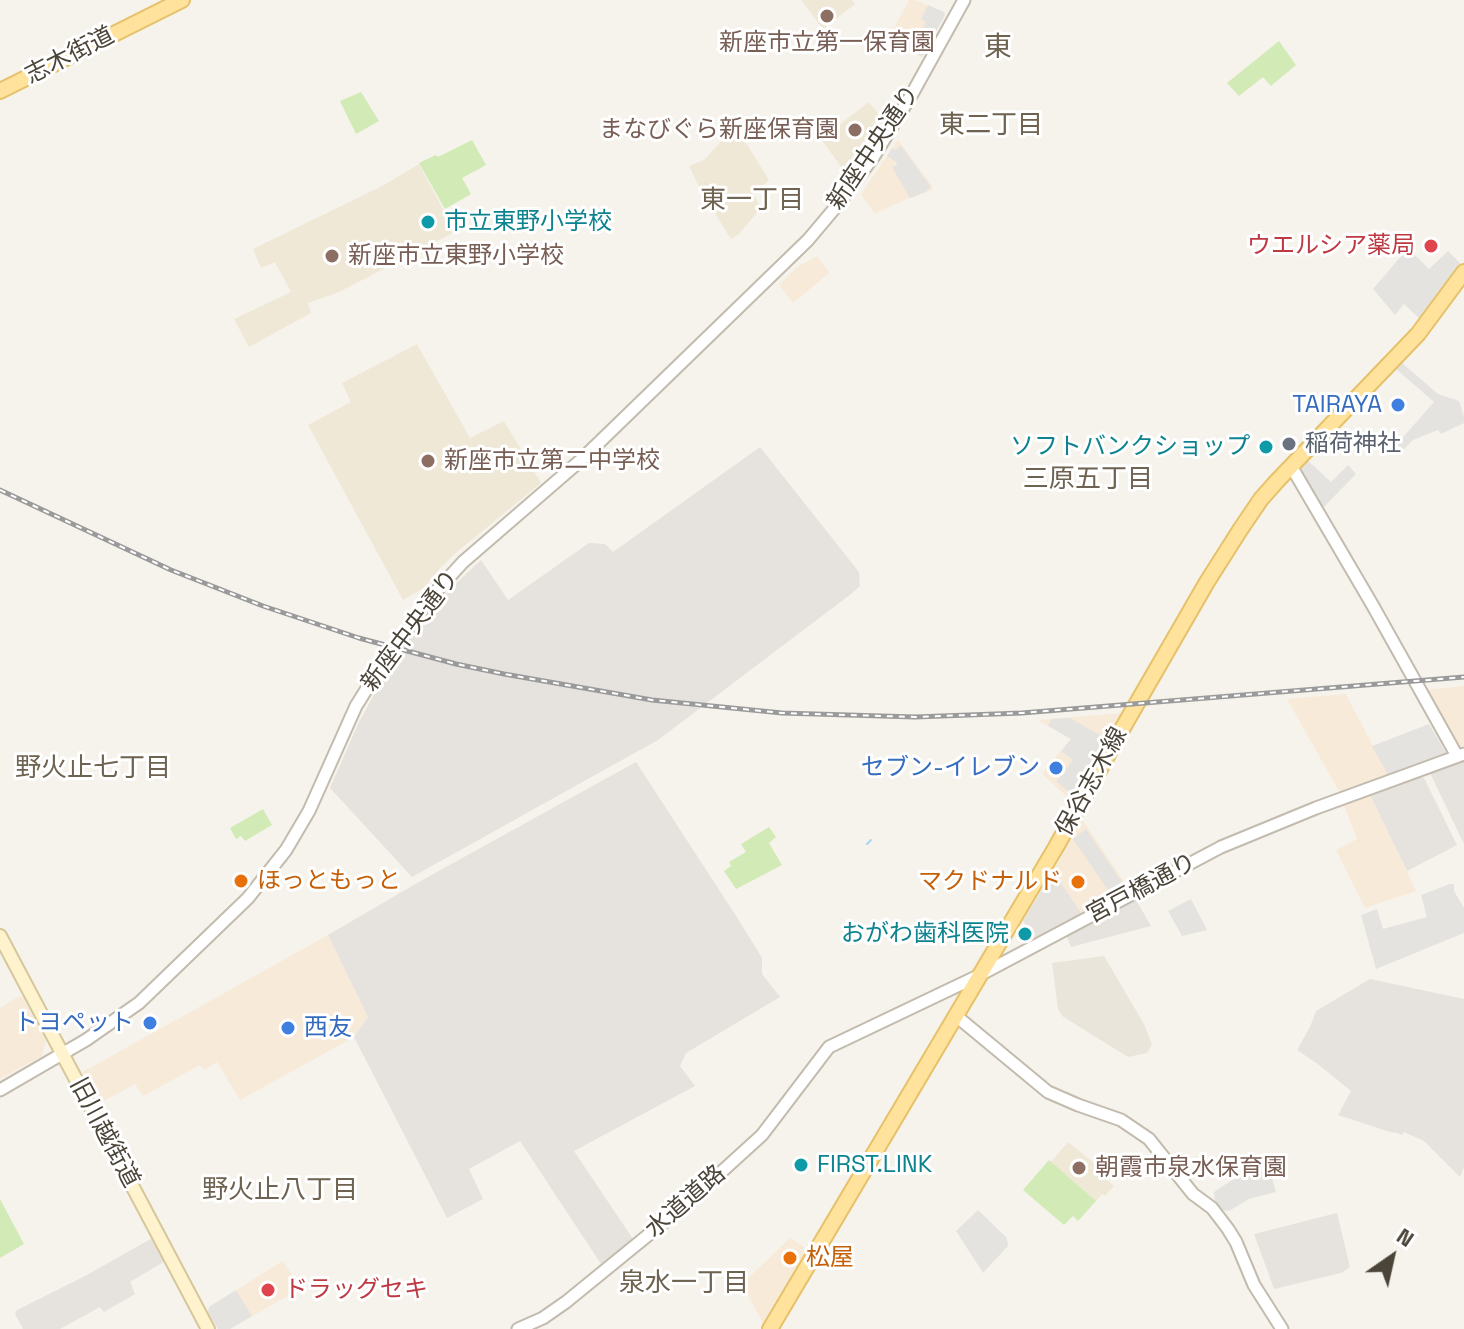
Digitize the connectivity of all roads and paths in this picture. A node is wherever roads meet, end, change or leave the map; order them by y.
1 (182, 0) edge
2 (964, 0) edge
3 (0, 91) edge
4 (1464, 272) edge
5 (1291, 466) junction
6 (1460, 755) edge
7 (0, 936) edge
8 (978, 976) junction
9 (955, 1015) junction
10 (829, 1047) joint
11 (63, 1054) junction
12 (0, 1090) edge
13 (208, 1329) edge
14 (518, 1329) edge
15 (770, 1329) edge
16 (1282, 1329) edge

1 - 3 main road, 志木街道
2 - 11 street, 新座中央通り
4 - 5 main road, 保谷志木線
5 - 6 street
5 - 8 main road, 保谷志木線
6 - 8 street, 宮戸橋通り
7 - 11 main road, 旧川越街道
8 - 9 main road, 保谷志木線
8 - 10 street, 宮戸橋通り
9 - 15 main road, 保谷志木線
9 - 16 street
10 - 14 street, 水道道路
11 - 12 street, 新座中央通り
11 - 13 main road, 旧川越街道

